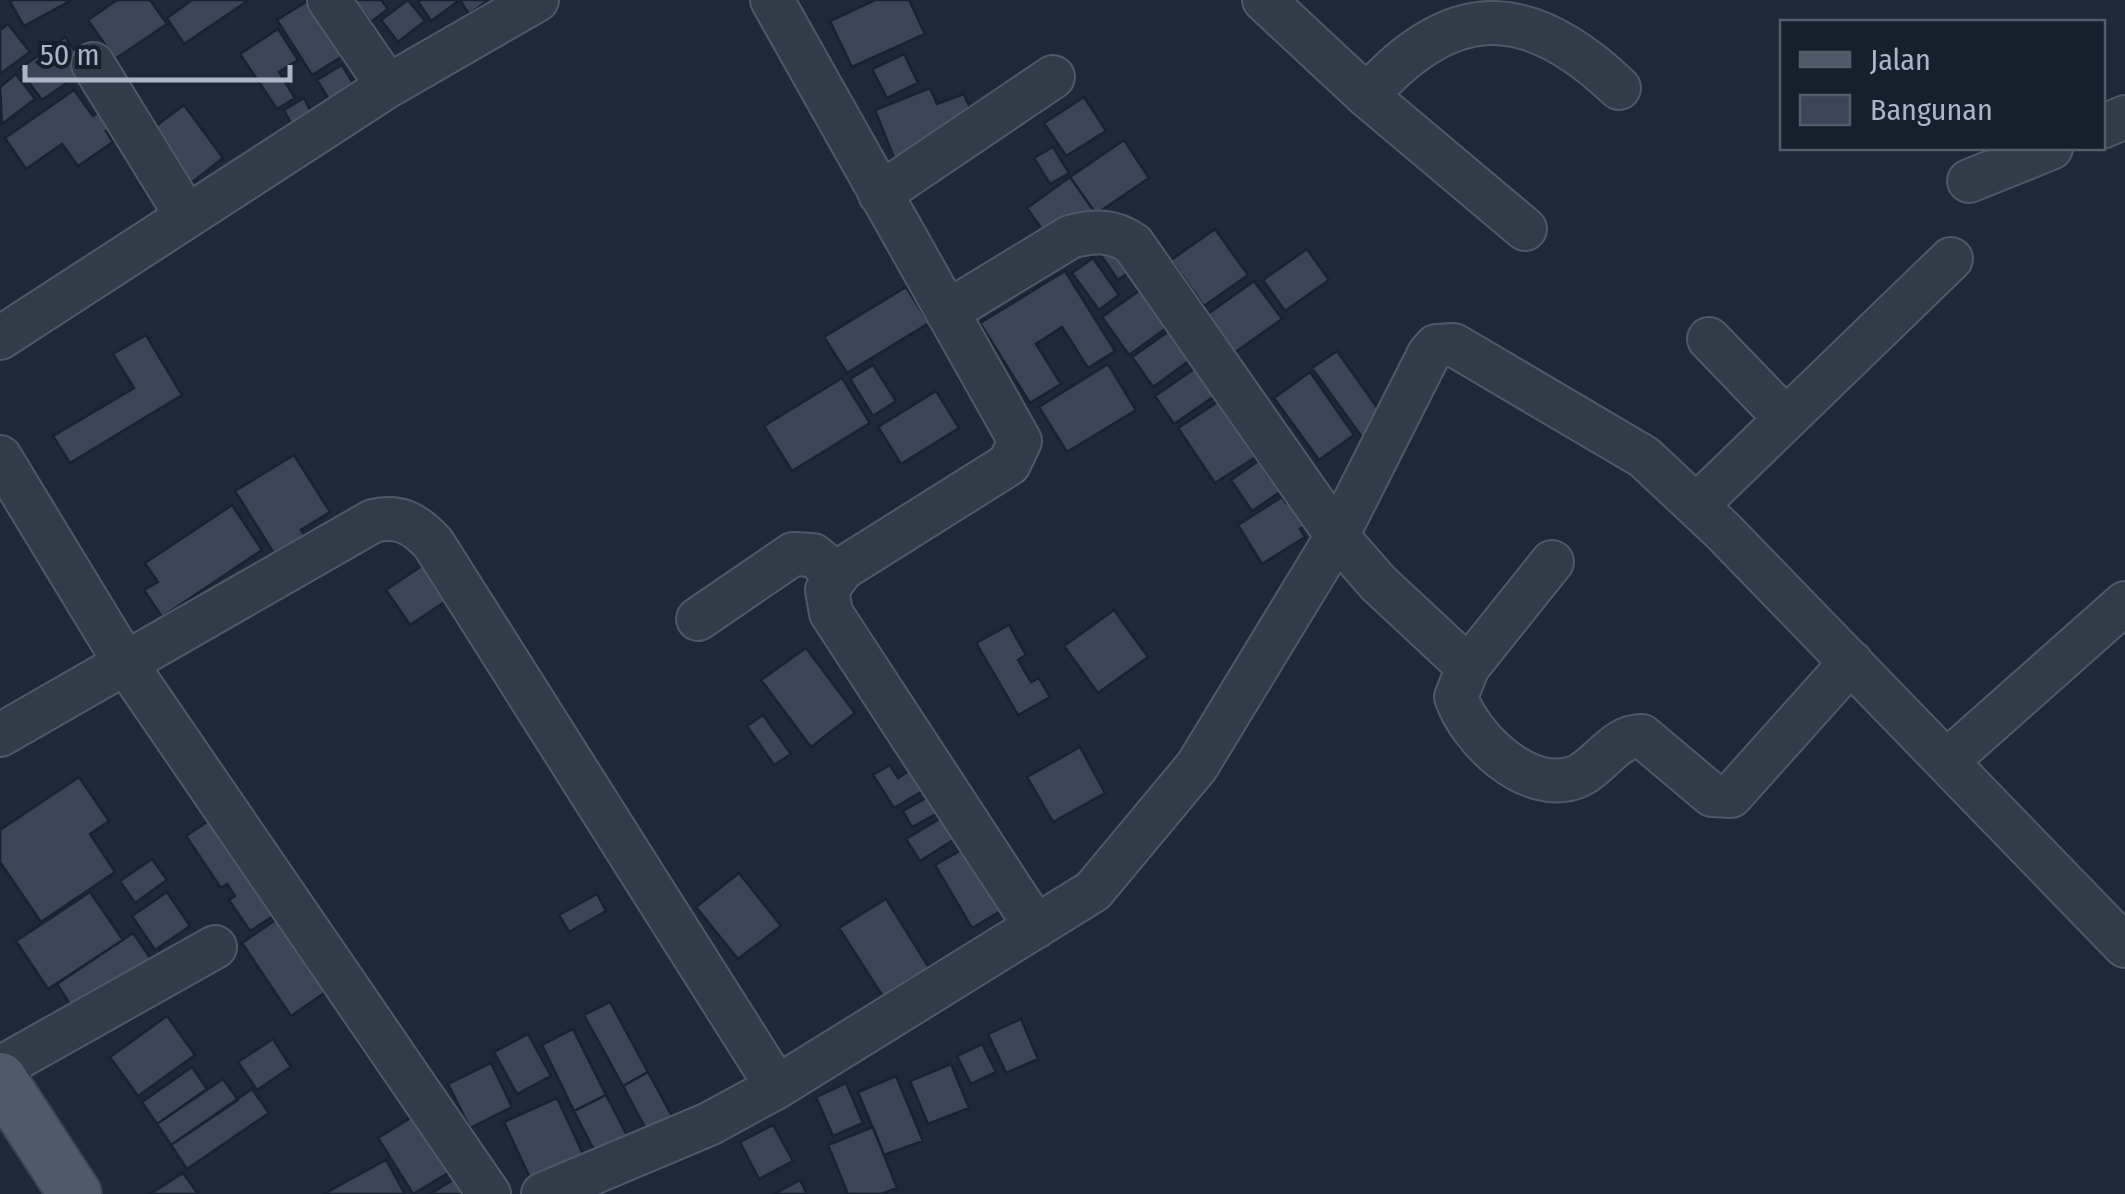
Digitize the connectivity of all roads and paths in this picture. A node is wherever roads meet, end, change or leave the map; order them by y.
1 (329, 0) edge
2 (536, 0) edge
3 (772, 0) edge
4 (1264, 0) edge
5 (93, 64) dead end
6 (1054, 77) dead end
7 (388, 86) junction
8 (1619, 88) dead end
9 (1367, 96) junction
10 (2046, 150) edge
11 (1969, 180) dead end
12 (880, 194) junction
13 (186, 215) junction
14 (1525, 229) dead end
15 (1951, 258) dead end
16 (947, 312) junction
17 (0, 338) edge
18 (1709, 339) dead end
19 (1786, 418) junction
20 (0, 456) edge
21 (1696, 506) junction
22 (1337, 536) junction
23 (1552, 562) dead end
24 (838, 575) junction
25 (2125, 603) edge
26 (698, 619) dead end
27 (124, 661) junction
28 (1851, 662) junction
29 (1468, 668) junction
30 (0, 735) edge
31 (1947, 761) junction
32 (1036, 927) junction
33 (2125, 946) edge
34 (214, 947) dead end
35 (0, 1068) edge
36 (0, 1079) edge
37 (777, 1088) junction
38 (70, 1192) edge
39 (489, 1194) edge
40 (543, 1194) edge

1 - 7 street
2 - 7 street
3 - 12 street
4 - 9 street
5 - 13 street
6 - 12 street
7 - 13 street
8 - 9 street
9 - 14 street
10 - 11 street
12 - 16 street
13 - 17 street
15 - 19 street
16 - 22 street
16 - 24 street
18 - 19 street
19 - 21 street
20 - 27 street
21 - 22 street
21 - 28 street
22 - 29 street
22 - 32 street
23 - 29 street
24 - 26 street
24 - 32 street
25 - 31 street
27 - 30 street
27 - 37 street
27 - 39 street
28 - 29 street
28 - 31 street
31 - 33 street
32 - 37 street
34 - 35 street
36 - 38 main road
37 - 40 street

